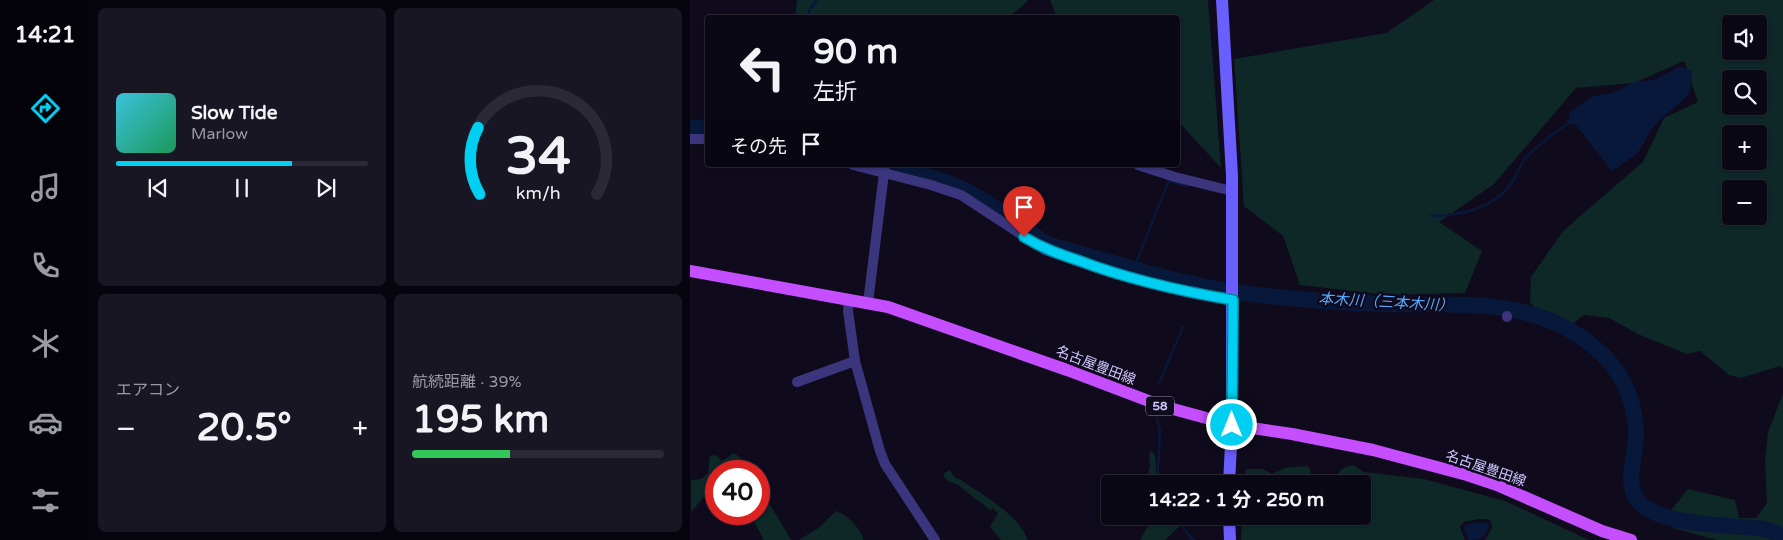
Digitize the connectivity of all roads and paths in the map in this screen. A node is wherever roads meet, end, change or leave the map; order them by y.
1 (1222, 0) edge
2 (705, 138) edge
3 (690, 139) edge
4 (868, 167) edge
5 (1144, 167) edge
6 (884, 169) edge
7 (1232, 191) junction
8 (690, 271) edge
9 (849, 299) junction
10 (1233, 300) junction
11 (868, 303) junction
12 (855, 360) junction
13 (797, 382) dead end
14 (1232, 425) junction
15 (1229, 475) edge
16 (1229, 525) edge
17 (935, 540) edge
18 (1230, 540) edge
19 (1631, 540) edge

1 - 7 street
2 - 3 street
4 - 6 street
5 - 7 street
6 - 10 street
6 - 11 street
7 - 10 street
8 - 9 main road, 名古屋豊田線 / 58
9 - 11 main road, 名古屋豊田線 / 58
9 - 12 street
10 - 14 street
11 - 14 main road, 名古屋豊田線 / 58
12 - 13 street
12 - 17 street
14 - 15 street
14 - 19 main road, 名古屋豊田線 / 58
16 - 18 street

